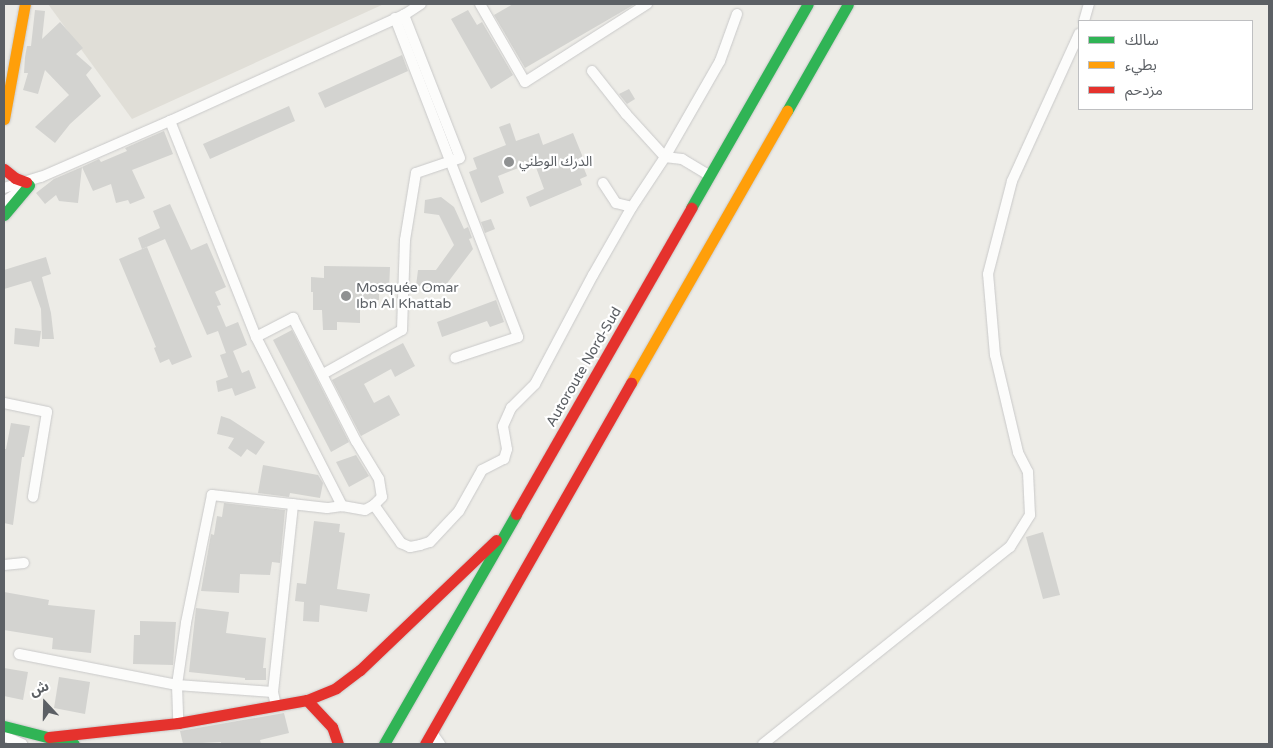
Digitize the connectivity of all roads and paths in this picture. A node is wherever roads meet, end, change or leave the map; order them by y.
1 (25, 4) edge
2 (421, 4) edge
3 (480, 4) edge
4 (647, 4) edge
5 (808, 4) edge
6 (1089, 4) edge
7 (848, 7) edge
8 (737, 14) dead end
9 (400, 16) junction
10 (1084, 20) edge
11 (1078, 36) edge
12 (592, 71) dead end
13 (4, 119) edge
14 (170, 121) junction
15 (666, 157) junction
16 (451, 160) junction
17 (4, 169) edge
18 (710, 176) junction
19 (603, 183) dead end
20 (28, 184) junction
21 (4, 188) edge
22 (4, 202) edge
23 (632, 207) junction
24 (4, 215) edge
25 (256, 336) junction
26 (455, 358) dead end
27 (323, 374) junction
28 (4, 403) edge
29 (32, 497) dead end
30 (293, 504) junction
31 (342, 506) junction
32 (374, 506) junction
33 (507, 532) junction
34 (24, 563) dead end
35 (4, 565) edge
36 (19, 654) dead end
37 (177, 685) junction
38 (273, 692) junction
39 (307, 700) junction
40 (276, 706) junction
41 (178, 724) junction
42 (4, 726) edge
43 (432, 732) junction
44 (4, 736) edge
45 (49, 737) junction
46 (22, 744) edge
47 (74, 744) edge
48 (338, 744) edge
49 (384, 744) edge
50 (425, 744) edge
51 (440, 744) edge
52 (763, 744) edge

1 - 13 main road
2 - 9 street
3 - 4 street
5 - 18 main road, Autoroute Nord-Sud
6 - 10 street
7 - 43 main road
8 - 15 street
9 - 14 street
9 - 16 street
11 - 52 street
12 - 15 street
14 - 20 street
14 - 25 street
15 - 18 street
15 - 23 street
16 - 26 street
16 - 27 street
17 - 20 main road
18 - 33 main road, Autoroute Nord-Sud
19 - 23 street
20 - 21 street
20 - 22 street
20 - 24 main road
23 - 32 street
25 - 27 street
25 - 31 street
27 - 32 street
28 - 29 street
30 - 31 street
30 - 37 street
30 - 38 street
31 - 32 street
33 - 39 main road
33 - 49 main road, Autoroute Nord-Sud
34 - 35 street
36 - 37 street
37 - 38 street
37 - 41 street
38 - 40 street
39 - 40 main road
39 - 48 main road
40 - 41 main road
41 - 45 main road
42 - 45 main road
43 - 50 main road
43 - 51 street
44 - 46 street
45 - 47 main road

